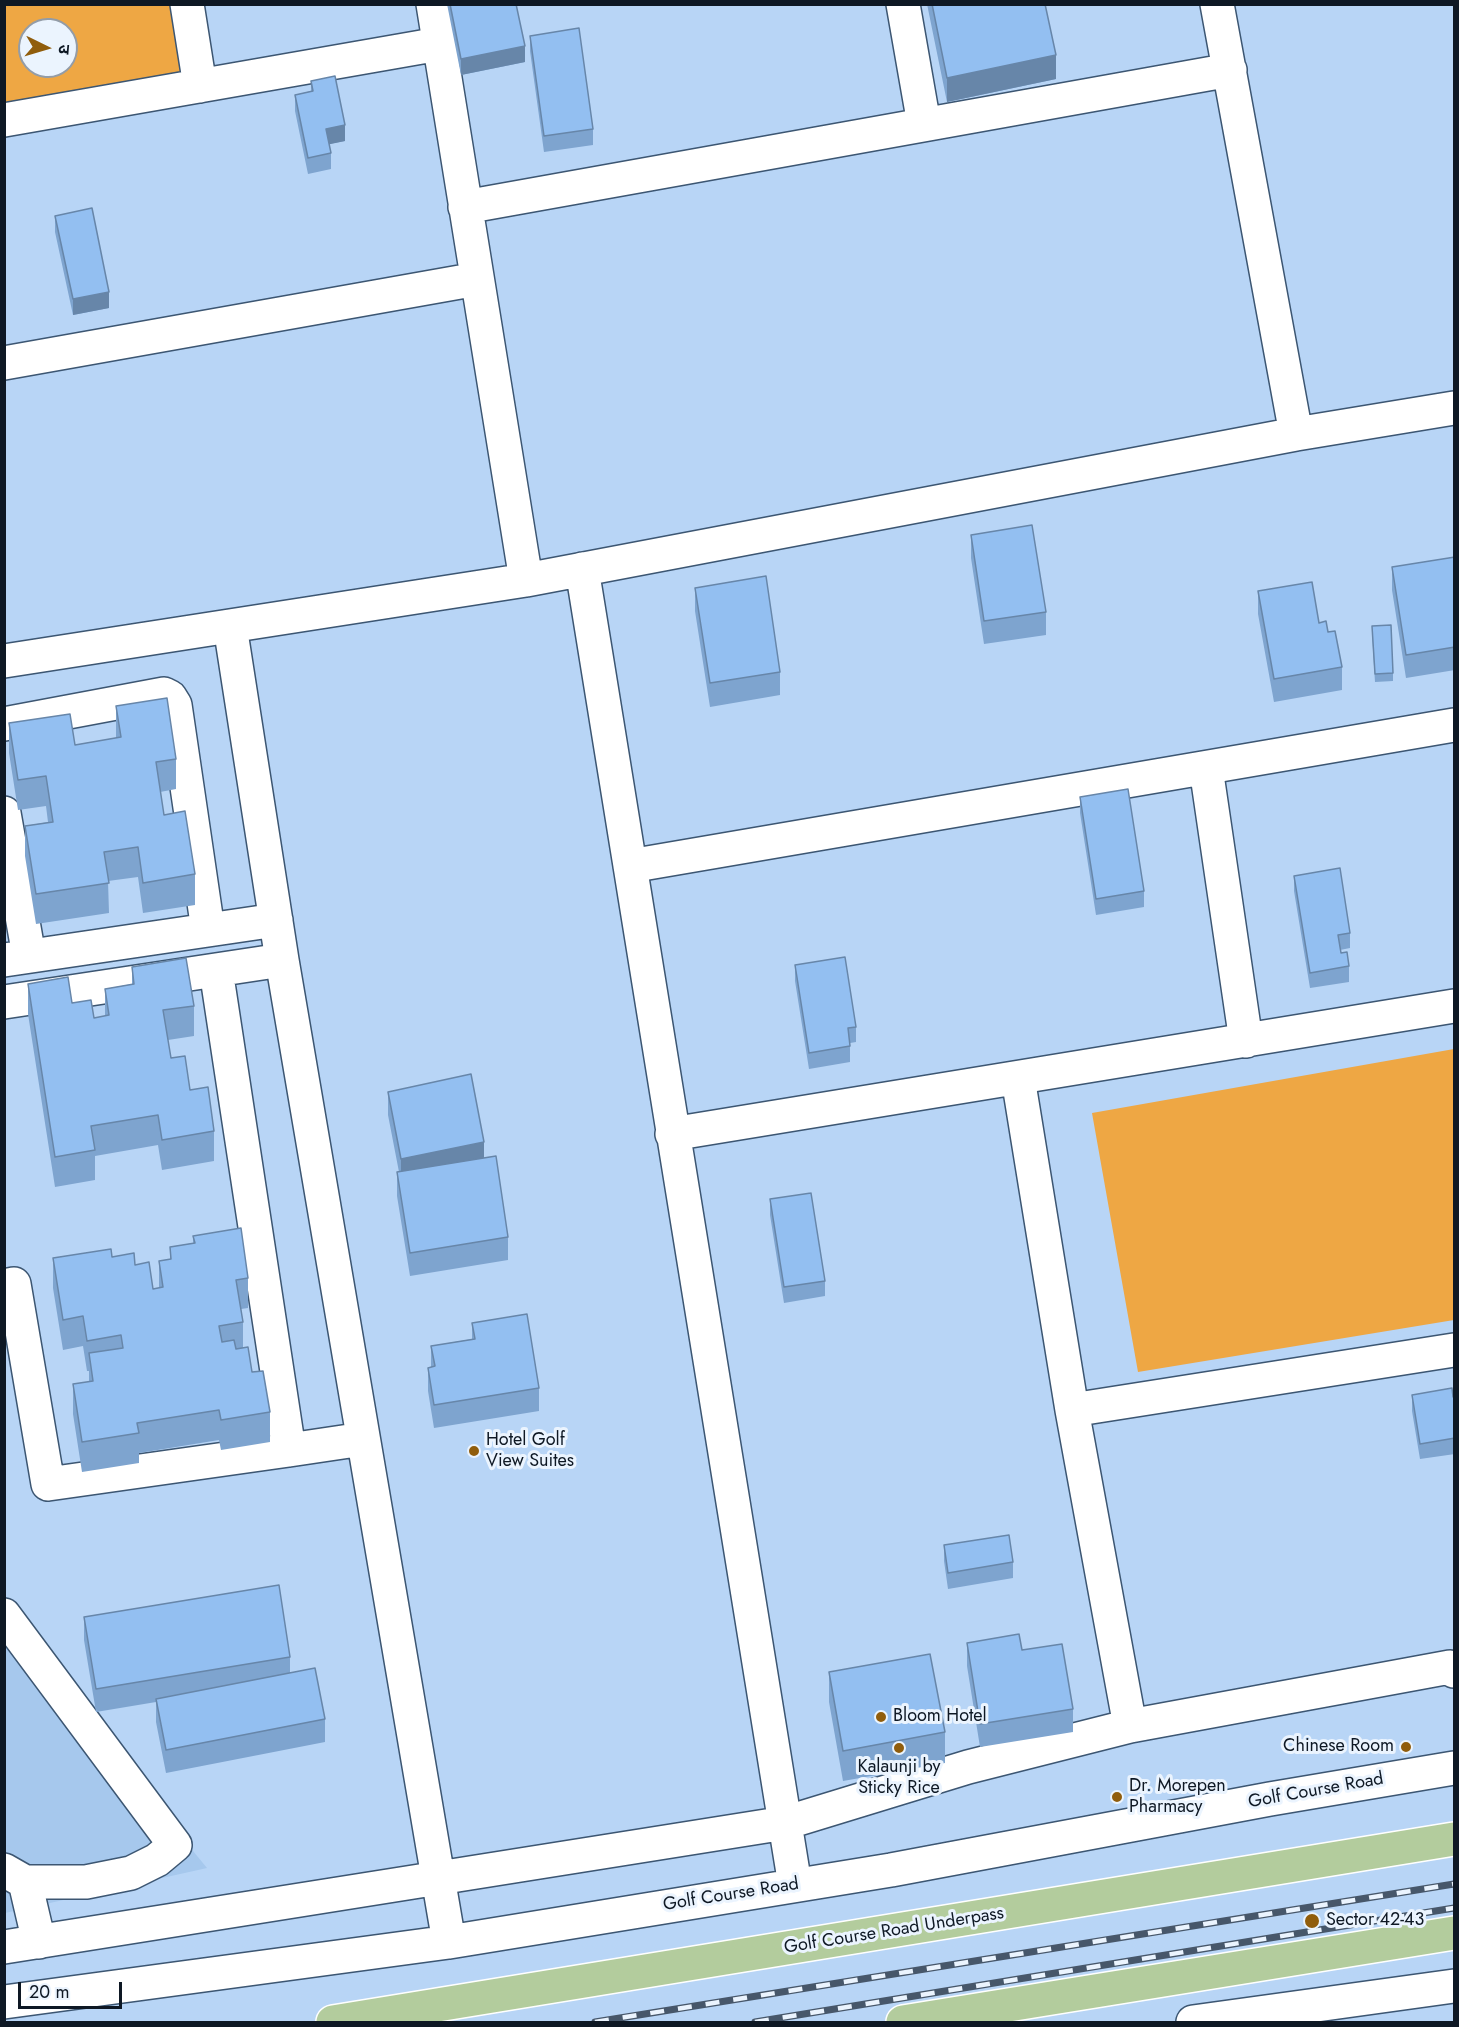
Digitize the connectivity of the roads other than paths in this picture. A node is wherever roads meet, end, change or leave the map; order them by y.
1 (187, 4) edge
2 (433, 4) edge
3 (903, 4) edge
4 (1217, 4) edge
5 (439, 44) junction
6 (1230, 70) junction
7 (200, 86) junction
8 (4, 120) edge
9 (924, 124) junction
10 (465, 207) junction
11 (477, 279) junction
12 (4, 363) edge
13 (1455, 408) edge
14 (1296, 434) junction
15 (582, 569) junction
16 (526, 580) junction
17 (230, 626) junction
18 (4, 661) edge
19 (4, 724) edge
20 (1455, 725) edge
21 (1206, 768) junction
22 (4, 813) edge
23 (630, 866) junction
24 (276, 920) junction
25 (208, 930) junction
26 (17, 958) edge
27 (282, 960) junction
28 (216, 970) junction
29 (4, 1002) edge
30 (1455, 1006) edge
31 (1246, 1041) junction
32 (1018, 1078) junction
33 (672, 1134) junction
34 (4, 1286) edge
35 (1455, 1350) edge
36 (1072, 1410) junction
37 (363, 1439) junction
38 (289, 1450) junction
39 (4, 1615) edge
40 (1455, 1671) edge
41 (1130, 1726) junction
42 (1455, 1768) edge
43 (785, 1823) junction
44 (1455, 1839) edge
45 (15, 1876) edge
46 (437, 1878) junction
47 (795, 1885) junction
48 (1455, 1933) edge
49 (39, 1941) junction
50 (449, 1942) junction
51 (5, 1946) edge
52 (1455, 1986) edge
53 (4, 2002) edge
54 (333, 2022) edge
55 (903, 2022) edge
56 (1194, 2022) edge

1 - 7 street
2 - 5 street
3 - 9 street
4 - 6 street
5 - 7 street
5 - 10 street
6 - 9 street
6 - 14 street
7 - 8 street
9 - 10 street
10 - 11 street
11 - 12 street
11 - 16 street
13 - 14 street
14 - 15 street
15 - 16 street
15 - 23 street
16 - 17 street
17 - 18 street
17 - 24 street
19 - 25 street
20 - 21 street
21 - 23 street
21 - 31 street
22 - 26 street
23 - 33 street
24 - 25 street
24 - 27 street
25 - 26 street
27 - 28 street
27 - 37 street
28 - 29 street
28 - 38 street
30 - 31 street
31 - 32 street
32 - 33 street
32 - 36 street
33 - 43 street
34 - 38 street
35 - 36 street
36 - 41 street
37 - 38 street
37 - 46 street
39 - 45 street
40 - 41 street
41 - 43 street
42 - 47 street, Golf Course Road
43 - 46 street
43 - 47 street
44 - 54 main road, Golf Course Road Underpass
45 - 49 street
46 - 49 street
46 - 50 street
47 - 50 street, Golf Course Road
48 - 55 main road
49 - 51 street
50 - 53 street, Golf Course Road
52 - 56 street

